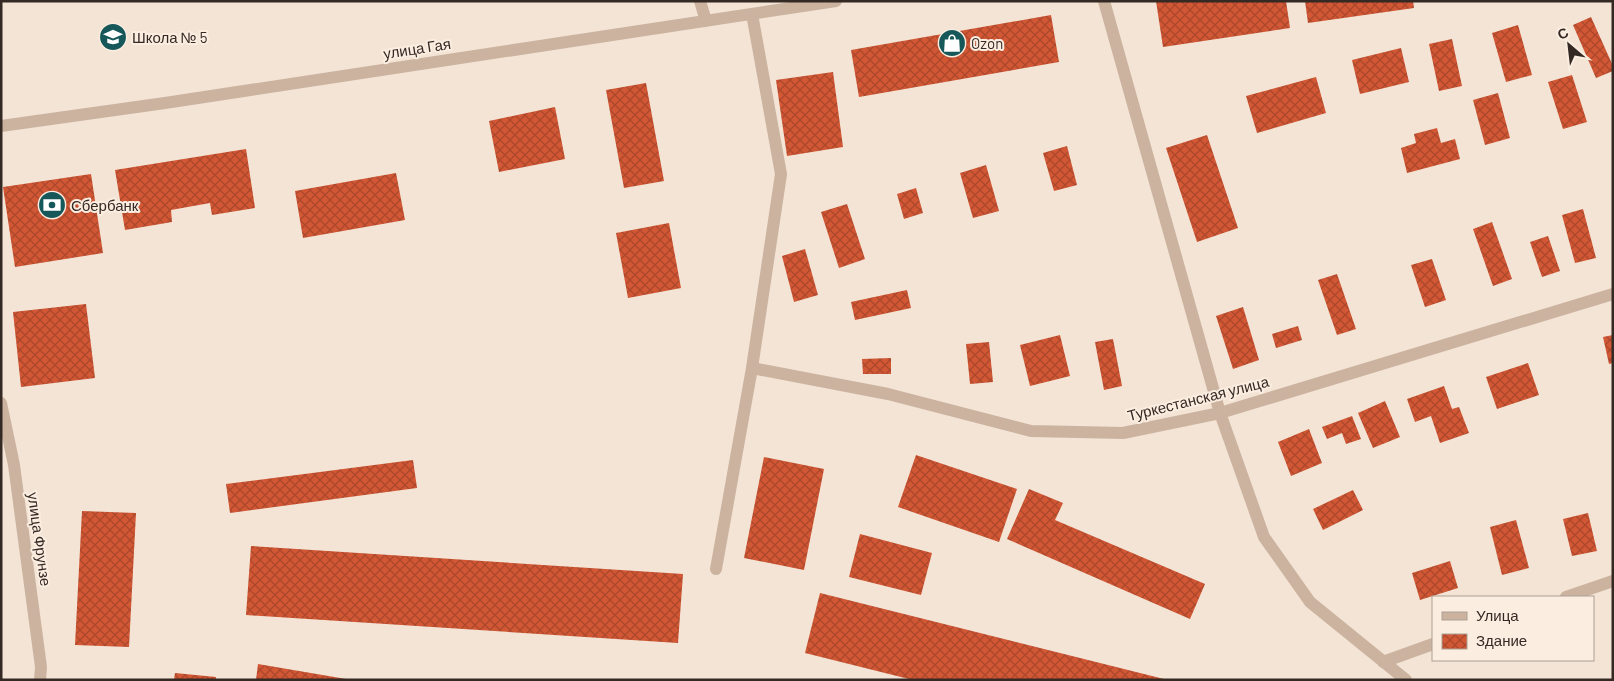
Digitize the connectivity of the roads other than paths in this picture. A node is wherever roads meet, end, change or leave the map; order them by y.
1 (700, 1) edge
2 (836, 1) edge
3 (1104, 1) edge
4 (752, 14) junction
5 (706, 21) junction
6 (1, 126) edge
7 (1613, 294) edge
8 (752, 368) junction
9 (1, 403) edge
10 (1220, 412) junction
11 (716, 569) dead end
12 (1613, 581) edge
13 (1569, 596) edge
14 (1432, 644) edge
15 (1383, 662) junction
16 (40, 680) edge
17 (1406, 680) edge

1 - 5 street
2 - 4 street, улица Гая
3 - 10 street
4 - 5 street, улица Гая
4 - 8 street
5 - 6 street, улица Гая
7 - 10 street, Туркестанская улица
8 - 10 street, Туркестанская улица
8 - 11 street
9 - 16 street, улица Фрунзе
10 - 15 street
12 - 13 street
14 - 15 street
15 - 17 street

